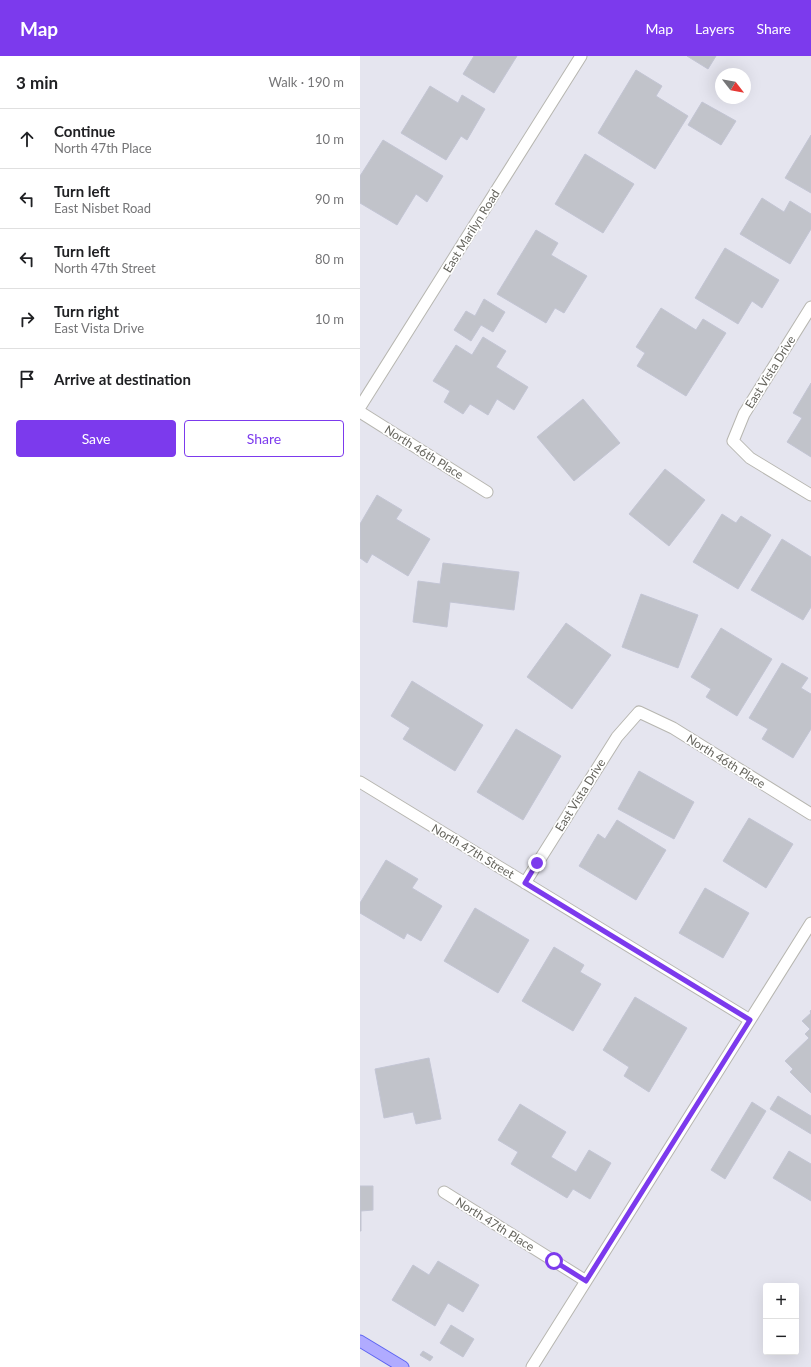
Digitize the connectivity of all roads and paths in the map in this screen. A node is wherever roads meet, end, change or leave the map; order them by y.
1 (581, 56) edge
2 (811, 307) edge
3 (360, 406) edge
4 (360, 412) edge
5 (487, 492) dead end
6 (811, 495) edge
7 (639, 712) joint
8 (360, 782) edge
9 (811, 814) edge
10 (525, 883) junction
11 (811, 923) edge
12 (750, 1020) junction
13 (444, 1192) dead end
14 (586, 1281) junction
15 (360, 1341) edge
16 (403, 1367) edge
17 (532, 1367) edge

1 - 3 street, East Marilyn Road
2 - 6 street, East Vista Drive
4 - 5 street, North 46th Place
7 - 9 street, North 46th Place
7 - 10 street, East Vista Drive
8 - 10 street, North 47th Street
10 - 12 street, North 47th Street
11 - 12 street
12 - 14 street
13 - 14 street, North 47th Place
14 - 17 street
15 - 16 main road

